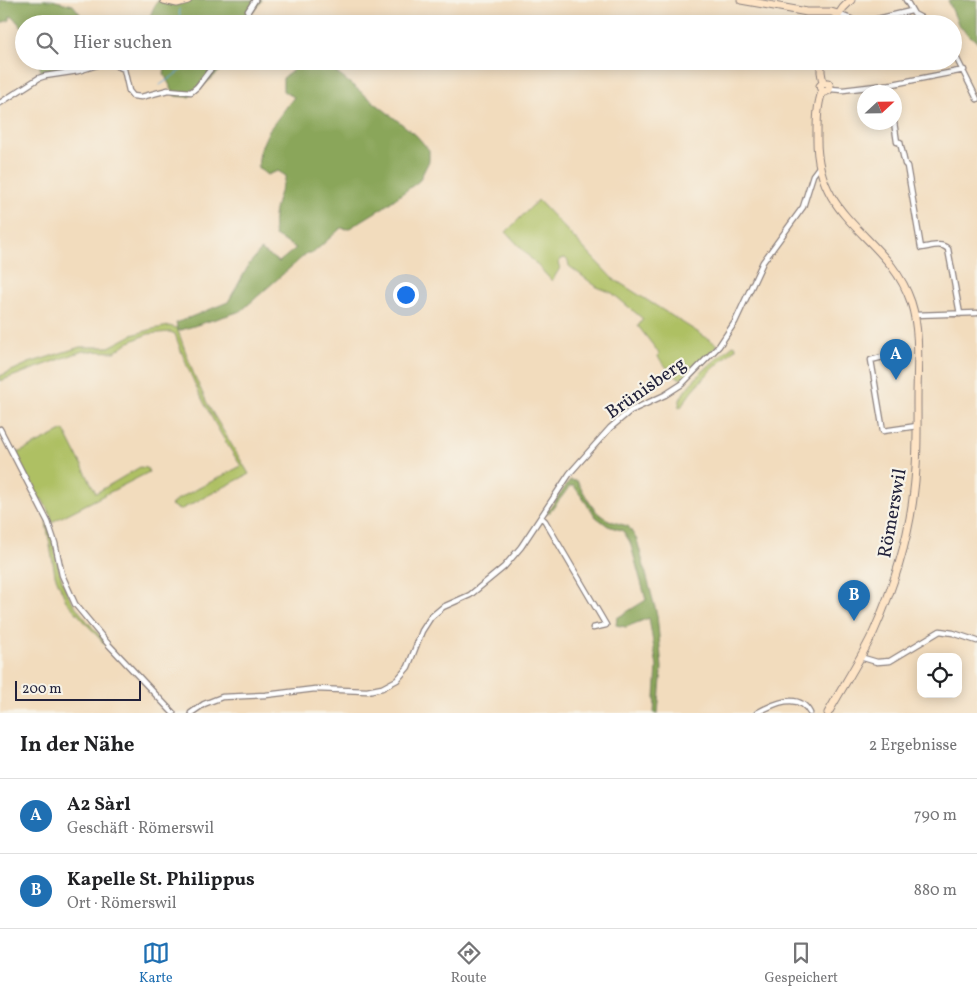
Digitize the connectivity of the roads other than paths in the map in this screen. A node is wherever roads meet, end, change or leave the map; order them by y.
1 (164, 0) edge
2 (188, 0) edge
3 (255, 0) edge
4 (741, 0) edge
5 (851, 0) edge
6 (906, 0) edge
7 (911, 11) junction
8 (838, 14) joint
9 (246, 15) edge
10 (894, 15) edge
11 (918, 15) edge
12 (962, 67) edge
13 (81, 70) edge
14 (124, 70) edge
15 (210, 70) edge
16 (821, 70) edge
17 (964, 70) junction
18 (886, 85) edge
19 (857, 88) edge
20 (826, 90) junction
21 (977, 99) edge
22 (0, 103) edge
23 (895, 130) edge
24 (819, 167) junction
25 (977, 313) edge
26 (960, 314) junction
27 (915, 315) junction
28 (899, 353) dead end
29 (917, 426) junction
30 (0, 429) edge
31 (541, 517) junction
32 (593, 628) dead end
33 (977, 641) edge
34 (860, 657) junction
35 (173, 713) edge
36 (192, 713) edge
37 (758, 713) edge
38 (810, 713) edge
39 (828, 713) edge

1 - 2 main road
3 - 9 street
4 - 8 main road
5 - 8 main road
6 - 7 street
7 - 10 street
7 - 11 street
12 - 17 street
13 - 22 street
14 - 15 street
16 - 20 main road, Römerswil
17 - 18 street
17 - 21 street
19 - 20 street
20 - 24 main road, Römerswil
23 - 26 street
24 - 27 main road, Römerswil
24 - 31 street, Brünisberg
25 - 26 street
26 - 27 street
27 - 29 main road, Römerswil
28 - 29 street
29 - 34 main road, Römerswil
30 - 35 street
31 - 32 street
31 - 36 street, Brünisberg
33 - 34 street
34 - 39 main road, Römerswil
37 - 38 street

